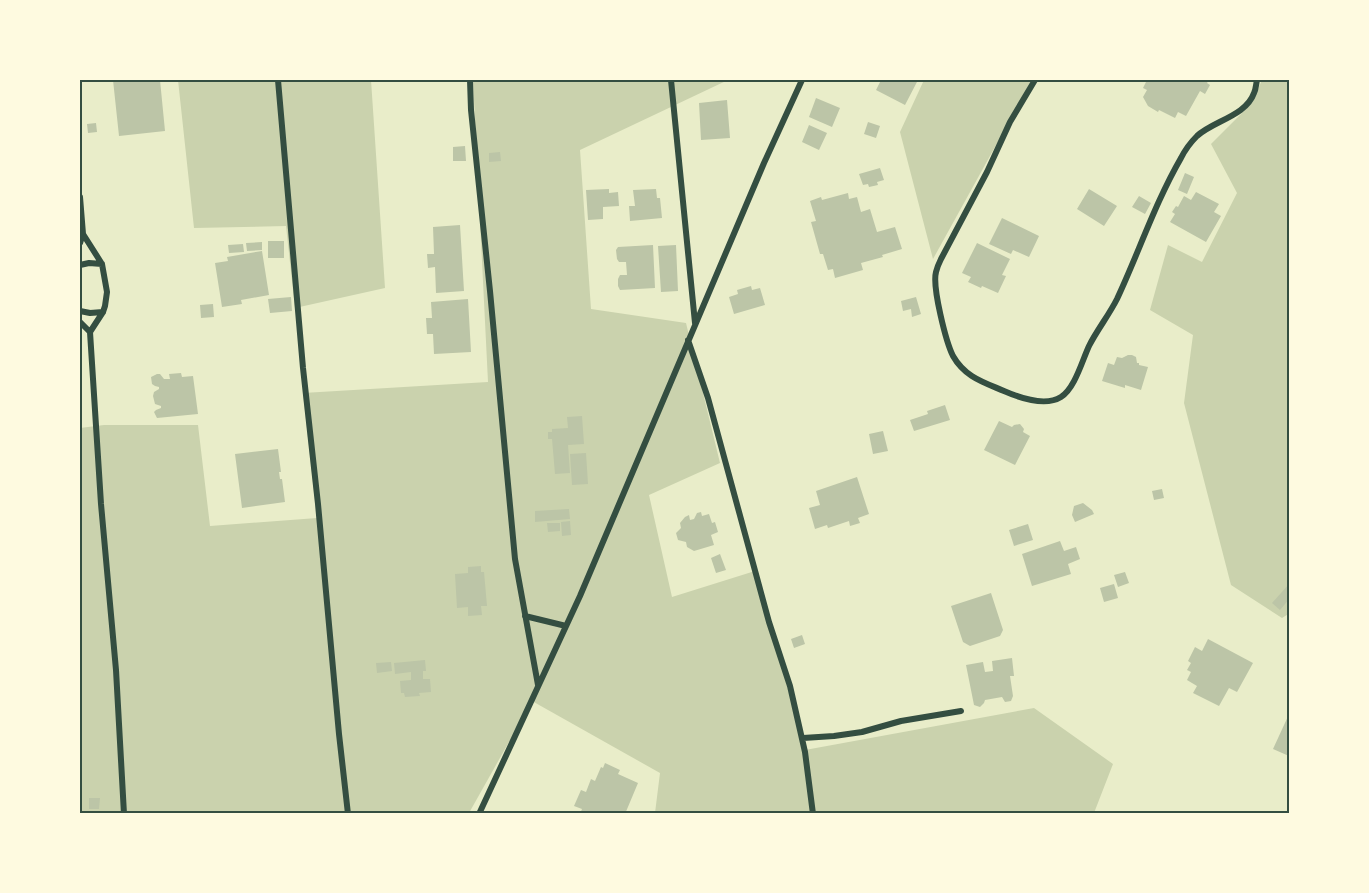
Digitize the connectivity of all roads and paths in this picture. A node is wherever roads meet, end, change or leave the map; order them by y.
1 (278, 80) edge
2 (470, 80) edge
3 (671, 80) edge
4 (802, 80) edge
5 (1035, 80) edge
6 (1257, 80) edge
7 (80, 197) edge
8 (83, 234) junction
9 (80, 243) edge
10 (102, 264) junction
11 (80, 265) edge
12 (80, 311) edge
13 (103, 312) junction
14 (80, 322) edge
15 (695, 324) junction
16 (90, 332) junction
17 (688, 339) junction
18 (525, 616) junction
19 (566, 626) junction
20 (538, 685) junction
21 (961, 711) dead end
22 (802, 738) junction
23 (124, 813) edge
24 (348, 813) edge
25 (479, 813) edge
26 (813, 813) edge

1 - 24 street
2 - 18 street
3 - 15 street
4 - 15 street
5 - 6 street
7 - 8 street
8 - 9 street
8 - 10 street
10 - 11 street
10 - 13 street
12 - 13 street
13 - 16 street
14 - 16 street
15 - 17 street
16 - 23 street
17 - 19 street
17 - 22 street
18 - 19 street
18 - 20 street
19 - 20 street
20 - 25 street
21 - 22 street
22 - 26 street

